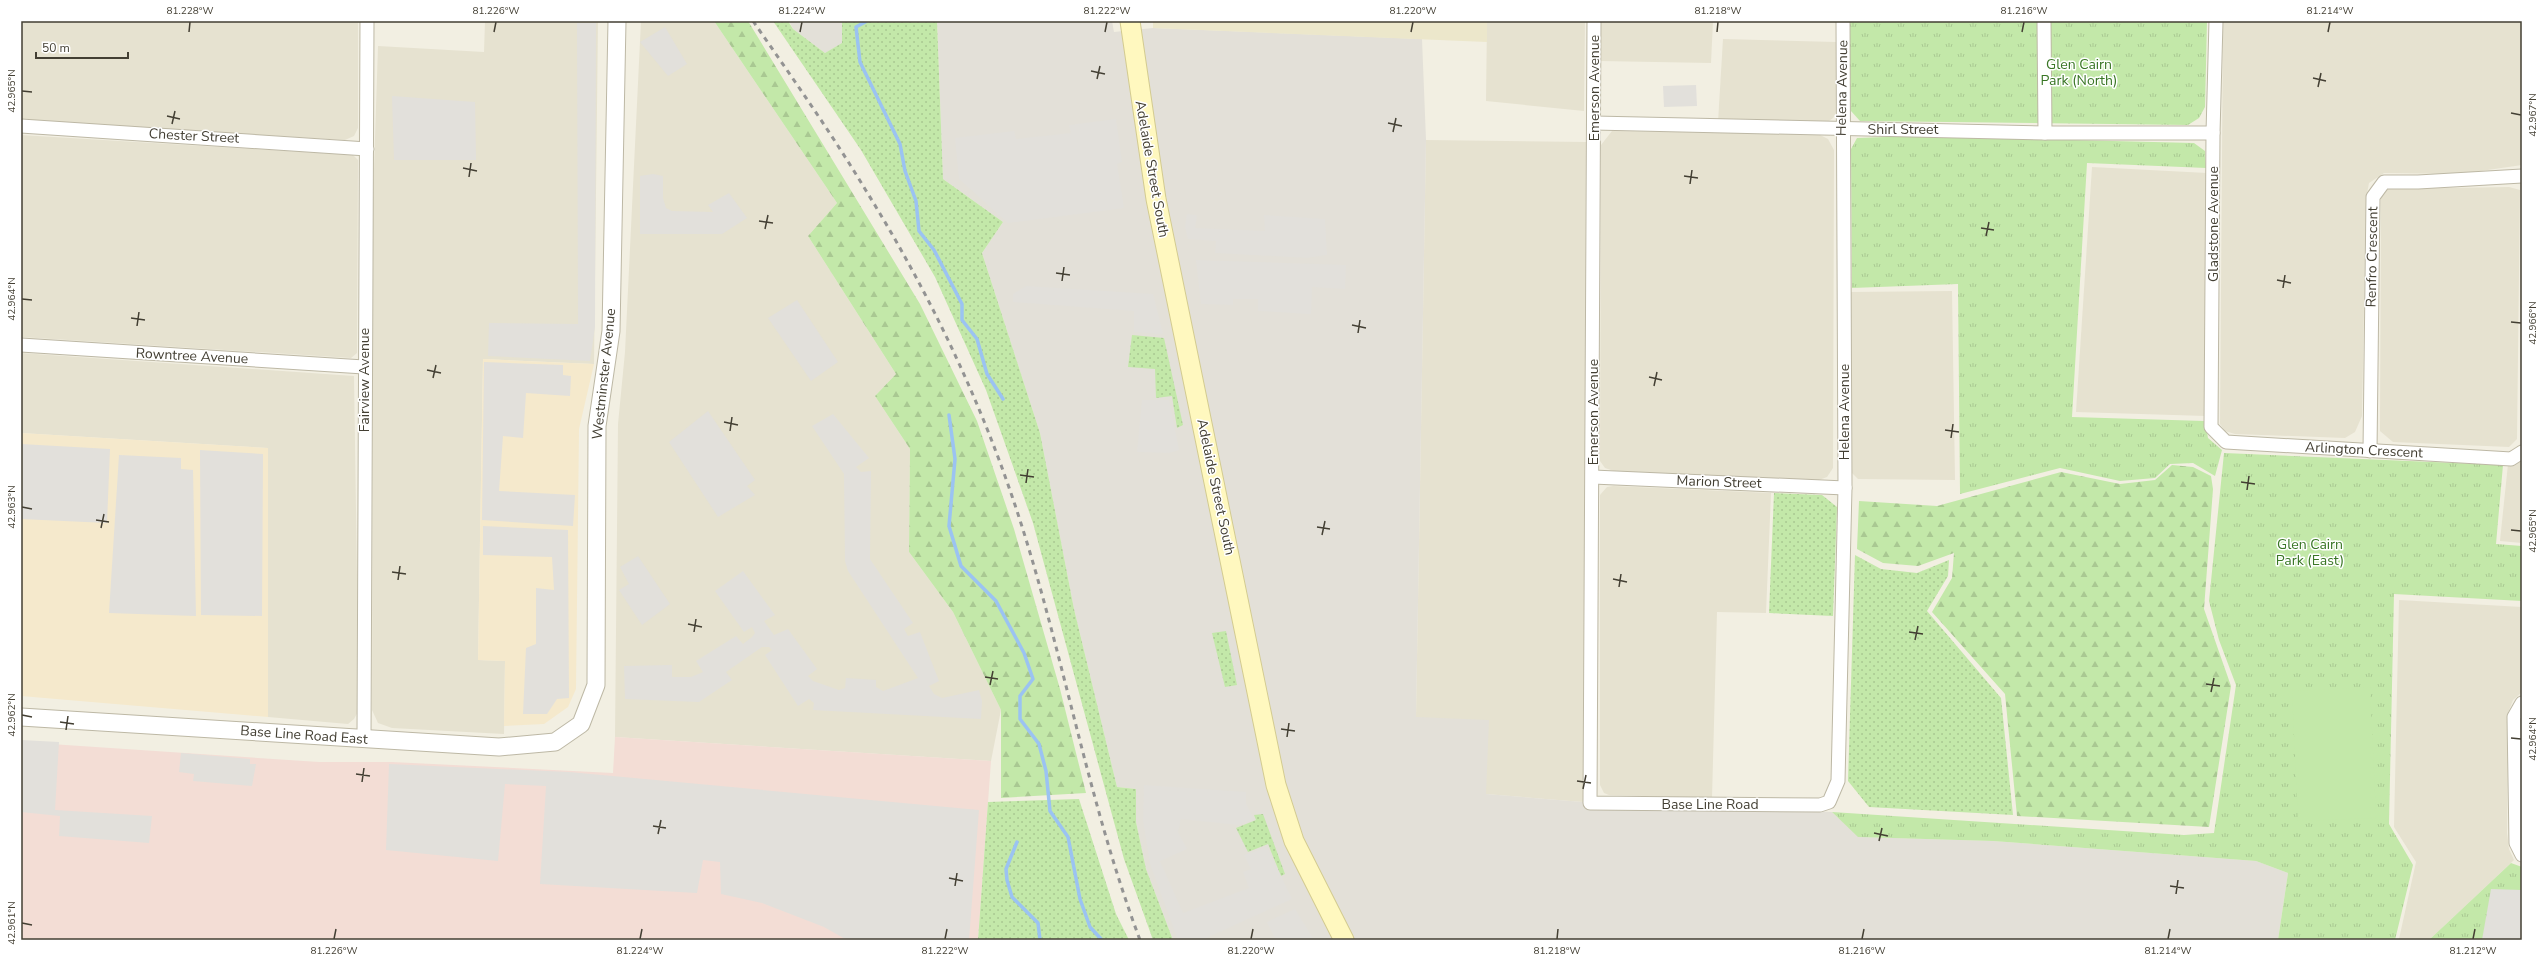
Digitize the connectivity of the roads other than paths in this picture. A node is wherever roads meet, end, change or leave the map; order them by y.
1 (367, 21) edge
2 (617, 21) edge
3 (1130, 21) edge
4 (1594, 21) edge
5 (1843, 21) edge
6 (2044, 21) edge
7 (2216, 21) edge
8 (1594, 123) junction
9 (21, 126) edge
10 (1842, 129) junction
11 (2045, 133) junction
12 (2213, 133) junction
13 (367, 149) junction
14 (2522, 176) edge
15 (21, 345) edge
16 (364, 366) junction
17 (2211, 427) joint
18 (2370, 451) junction
19 (2522, 452) edge
20 (1593, 477) junction
21 (1844, 488) junction
22 (2522, 703) edge
23 (21, 717) edge
24 (581, 724) joint
25 (364, 738) junction
26 (1829, 802) joint
27 (1590, 803) joint
28 (2522, 855) edge
29 (1344, 940) edge

1 - 13 street, Fairview Avenue
2 - 24 street, Westminster Avenue
3 - 29 main road, Adelaide Street South
4 - 8 street, Emerson Avenue
5 - 10 street, Helena Avenue
6 - 11 street
7 - 12 street, Gladstone Avenue
8 - 10 street, Shirl Street
8 - 20 street, Emerson Avenue
9 - 13 street, Chester Street
10 - 11 street, Shirl Street
10 - 21 street, Helena Avenue
11 - 12 street, Shirl Street
12 - 17 street, Gladstone Avenue
13 - 16 street, Fairview Avenue
14 - 18 street, Renfro Crescent
15 - 16 street, Rowntree Avenue
16 - 25 street, Fairview Avenue
17 - 18 street, Arlington Crescent
18 - 19 street, Arlington Crescent
20 - 21 street, Marion Street
20 - 27 street, Emerson Avenue
21 - 26 street, Helena Avenue
22 - 28 street
23 - 25 street, Base Line Road East
24 - 25 street, Base Line Road East
26 - 27 street, Base Line Road

